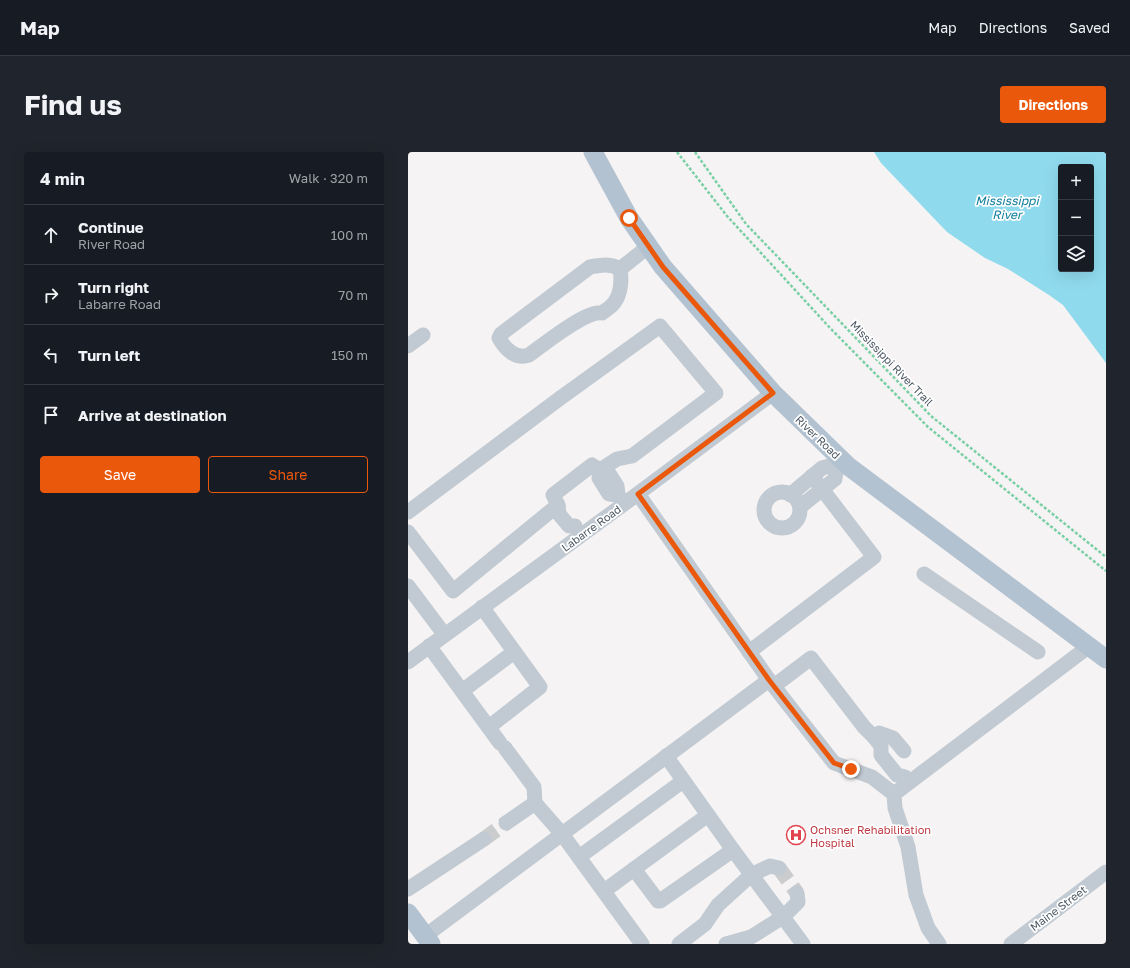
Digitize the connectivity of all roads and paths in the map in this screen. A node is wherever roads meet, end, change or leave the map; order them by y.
1 (593, 152) edge
2 (677, 152) edge
3 (695, 152) edge
4 (649, 246) junction
5 (620, 269) junction
6 (423, 335) dead end
7 (408, 346) edge
8 (773, 393) junction
9 (839, 462) junction
10 (600, 470) junction
11 (812, 476) junction
12 (823, 490) junction
13 (638, 494) junction
14 (790, 494) junction
15 (621, 500) junction
16 (558, 505) junction
17 (800, 507) junction
18 (408, 512) edge
19 (578, 530) junction
20 (408, 532) edge
21 (1106, 557) edge
22 (1106, 571) edge
23 (924, 574) dead end
24 (408, 586) edge
25 (482, 607) junction
26 (444, 634) junction
27 (429, 646) junction
28 (1088, 647) junction
29 (514, 652) junction
30 (749, 652) junction
31 (1038, 652) dead end
32 (1106, 659) edge
33 (408, 662) edge
34 (772, 683) junction
35 (462, 691) junction
36 (489, 727) junction
37 (877, 741) junction
38 (904, 751) dead end
39 (666, 756) junction
40 (907, 780) junction
41 (683, 781) junction
42 (894, 794) junction
43 (535, 803) junction
44 (708, 815) junction
45 (506, 823) tunnel mouth
46 (562, 834) junction
47 (484, 839) tunnel mouth
48 (733, 850) junction
49 (579, 857) junction
50 (779, 868) dead end
51 (634, 869) junction
52 (1106, 872) edge
53 (751, 875) junction
54 (408, 890) edge
55 (604, 891) junction
56 (797, 894) dead end
57 (408, 913) edge
58 (783, 917) junction
59 (428, 940) edge
60 (642, 944) edge
61 (679, 944) edge
62 (726, 944) edge
63 (803, 944) edge
64 (939, 944) edge
65 (1011, 944) edge

1 - 4 main road, River Road
2 - 22 path
3 - 21 path, Mississippi River Trail
4 - 5 street
4 - 8 main road, River Road
5 - 5 street
6 - 7 street
8 - 9 main road, River Road
8 - 13 street, Labarre Road
9 - 11 street
9 - 12 street
9 - 28 main road, River Road
10 - 15 street
10 - 16 street
10 - 18 street
11 - 12 street
11 - 14 street
12 - 17 street
12 - 30 street
13 - 15 street, Labarre Road
13 - 30 street
14 - 17 street
14 - 17 street
15 - 19 street, Labarre Road
16 - 19 street
16 - 20 street
19 - 25 street, Labarre Road
23 - 31 street
24 - 26 street
25 - 26 street, Labarre Road
25 - 29 street
26 - 27 street, Labarre Road
27 - 33 street, Labarre Road
27 - 35 street
28 - 32 main road, River Road
28 - 40 street
29 - 35 street
29 - 36 street
30 - 34 street
34 - 37 street
34 - 39 street
34 - 42 street
35 - 36 street
36 - 43 street
37 - 38 street
37 - 40 street
39 - 41 street
39 - 46 street
40 - 42 street
41 - 44 street
41 - 49 street
42 - 64 street
43 - 45 street
43 - 46 street
44 - 48 street
44 - 51 street
46 - 49 street
46 - 59 street
47 - 54 street
48 - 51 street
48 - 53 street
49 - 55 street
50 - 53 street
51 - 55 street
52 - 65 street, Maine Street
53 - 58 street
53 - 61 street
55 - 60 street
56 - 58 street
57 - 59 main road
58 - 62 street
58 - 63 street

